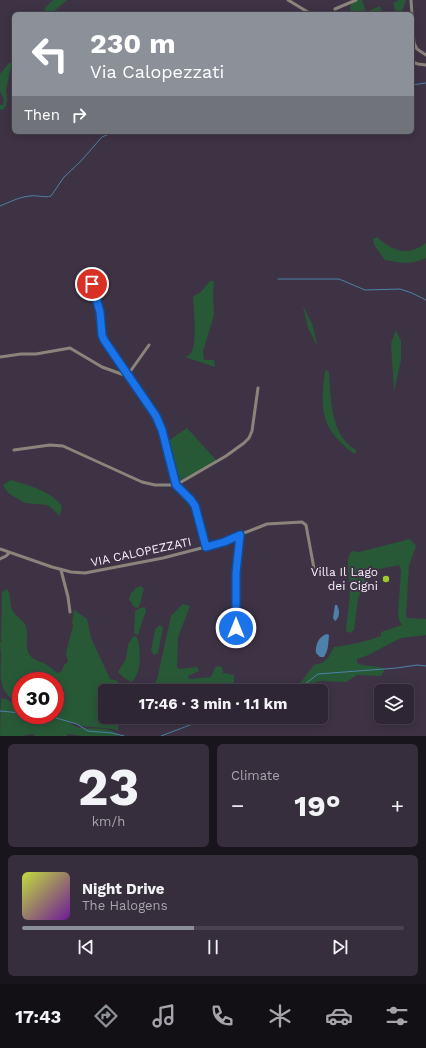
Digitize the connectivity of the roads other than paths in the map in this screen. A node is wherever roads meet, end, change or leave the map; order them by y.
1 (288, 0) edge
2 (356, 0) edge
3 (411, 0) edge
4 (335, 9) dead end
5 (307, 12) edge
6 (412, 12) edge
7 (414, 43) edge
8 (426, 55) edge
9 (414, 63) edge
10 (426, 65) edge
11 (92, 277) dead end
12 (149, 345) dead end
13 (0, 357) edge
14 (127, 376) junction
15 (258, 388) dead end
16 (14, 450) dead end
17 (176, 485) junction
18 (240, 535) junction
19 (206, 547) junction
20 (0, 549) edge
21 (9, 553) junction
22 (0, 559) edge
23 (61, 570) junction
24 (316, 574) dead end
25 (70, 612) dead end
26 (236, 628) dead end

1 - 5 street
2 - 4 street
3 - 6 street
7 - 8 street
9 - 10 street
11 - 14 street
12 - 14 street
13 - 14 street
14 - 17 street
15 - 17 street
16 - 17 street
17 - 19 street
18 - 19 street, VIA CALOPEZZATI
18 - 24 street, VIA CALOPEZZATI
18 - 26 street
19 - 23 street, VIA CALOPEZZATI
20 - 21 street, VIA CALOPEZZATI
21 - 22 street
21 - 23 street, VIA CALOPEZZATI
23 - 25 street

